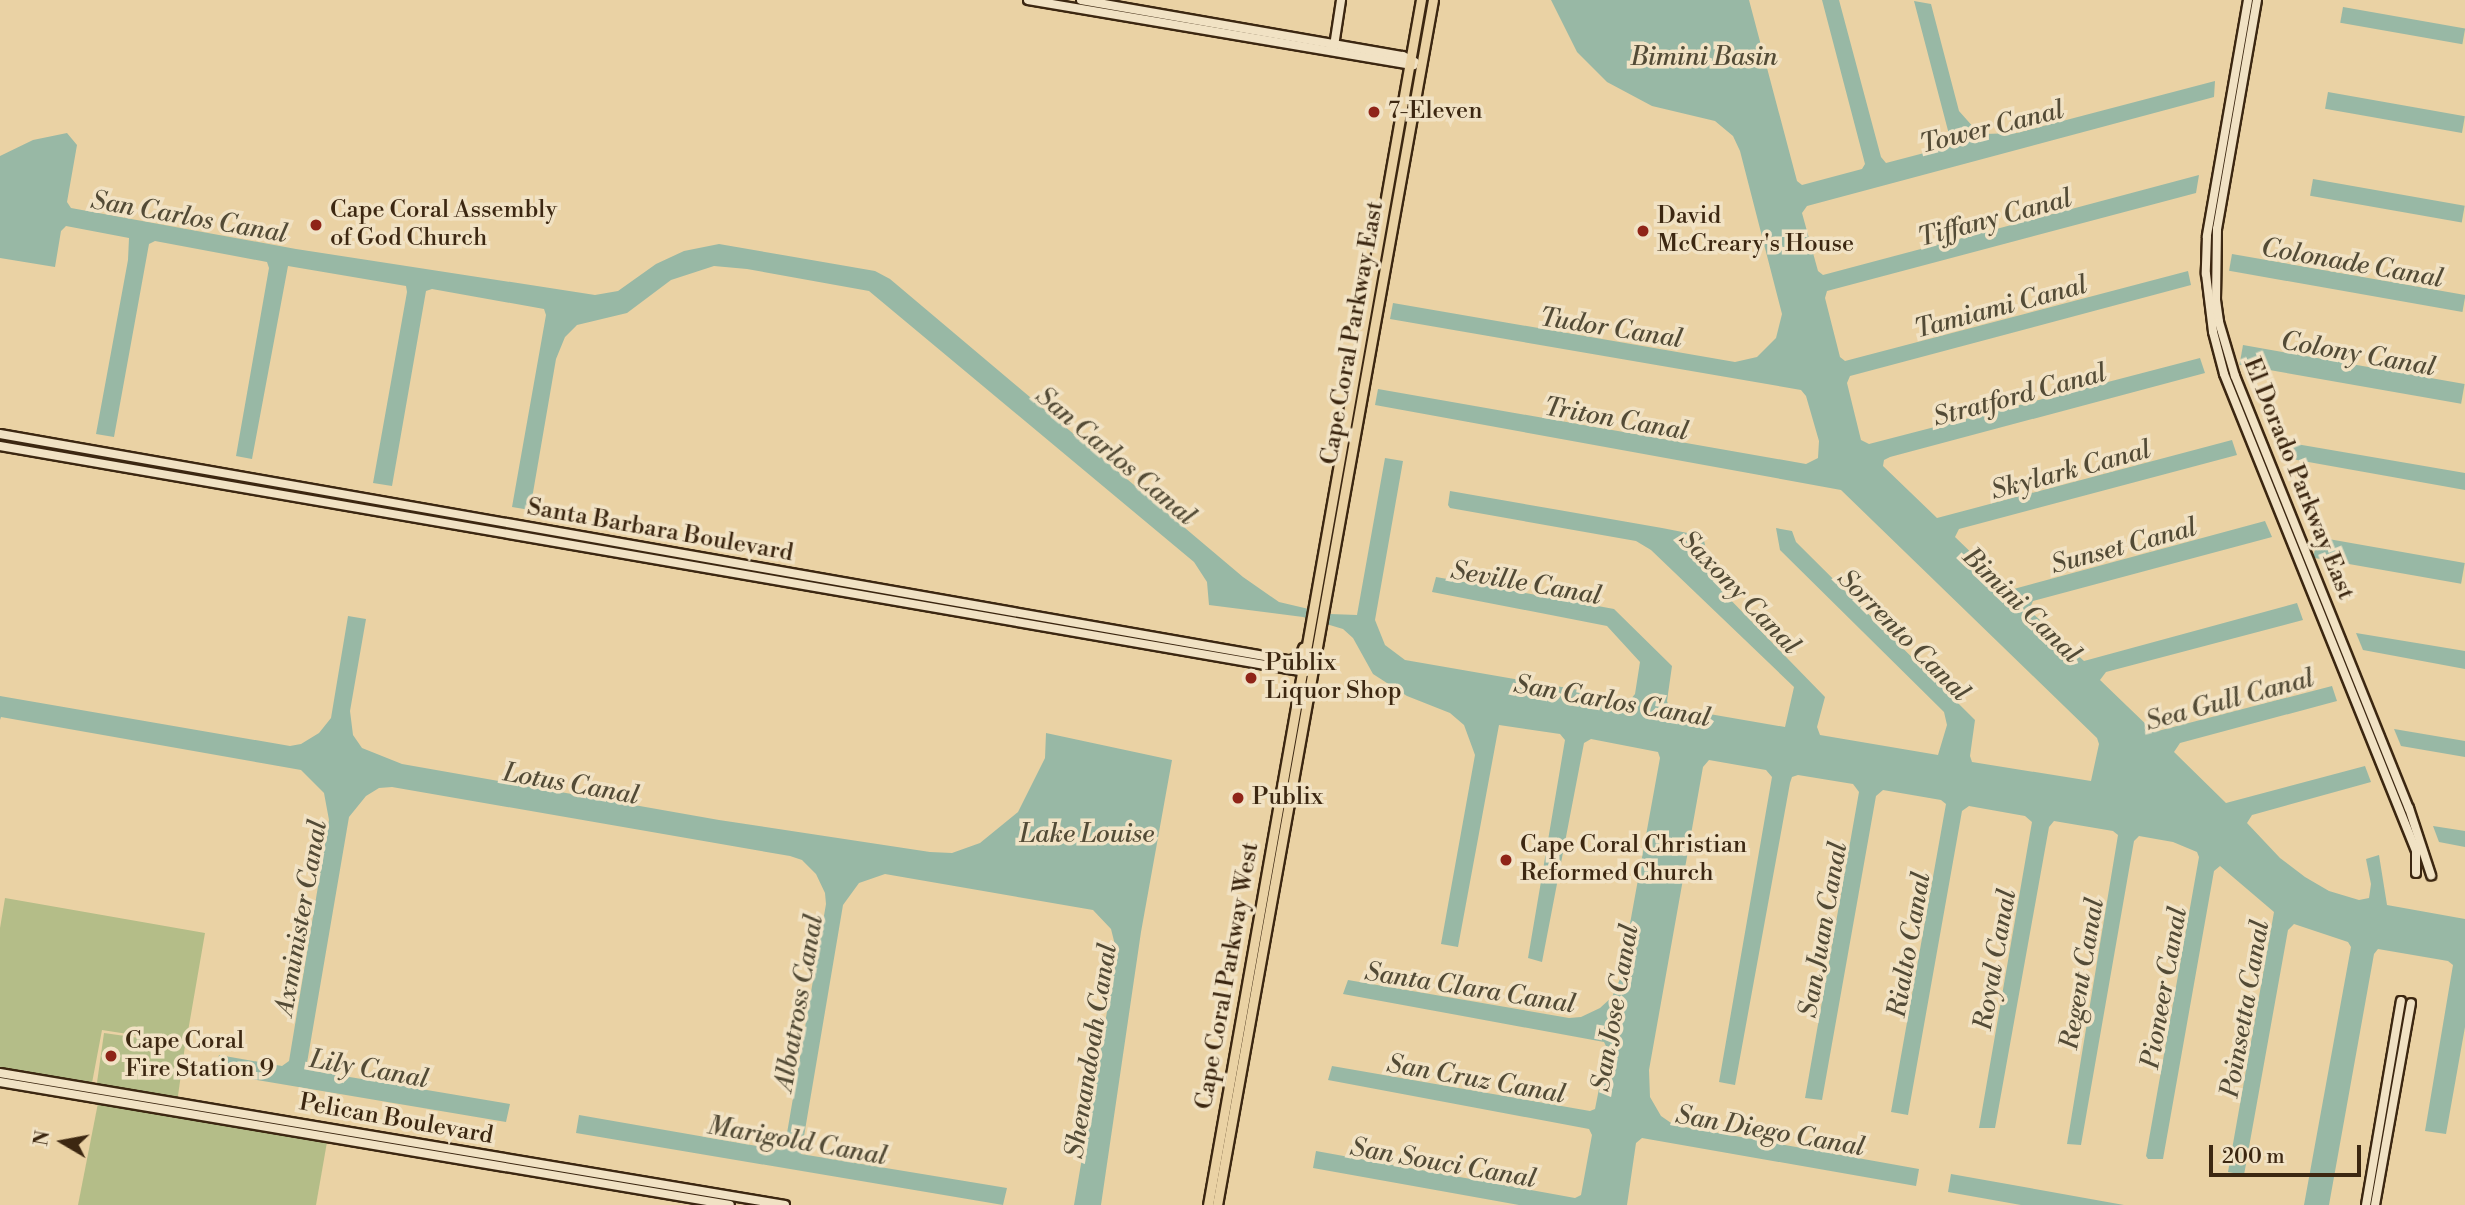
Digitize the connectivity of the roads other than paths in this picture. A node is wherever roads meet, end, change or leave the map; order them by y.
1 (1028, 0) edge
2 (1081, 0) edge
3 (1341, 0) edge
4 (1421, 0) edge
5 (1433, 0) edge
6 (2248, 0) edge
7 (2257, 0) edge
8 (1068, 4) edge
9 (1100, 5) edge
10 (1110, 7) edge
11 (1332, 44) junction
12 (1340, 54) junction
13 (1409, 63) junction
14 (1421, 65) junction
15 (1379, 232) junction
16 (1380, 290) junction
17 (1368, 291) junction
18 (1369, 351) junction
19 (1352, 381) junction
20 (0, 434) edge
21 (1342, 438) junction
22 (1354, 438) junction
23 (0, 446) edge
24 (1345, 487) junction
25 (1309, 622) junction
26 (1291, 660) junction
27 (1308, 668) junction
28 (1283, 776) junction
29 (1282, 839) junction
30 (1267, 868) junction
31 (2416, 873) dead end
32 (2431, 875) dead end
33 (1265, 929) junction
34 (1250, 966) junction
35 (1249, 1028) junction
36 (0, 1073) edge
37 (0, 1082) edge
38 (730, 1205) edge
39 (785, 1205) edge
40 (1208, 1205) edge
41 (1217, 1205) edge
42 (2366, 1205) edge
43 (2375, 1205) edge

1 - 8 street
2 - 9 street
3 - 11 street
4 - 13 main road, Cape Coral Parkway East
5 - 14 main road, Cape Coral Parkway East
6 - 31 street, El Dorado Parkway East
7 - 32 street, El Dorado Parkway East
8 - 9 street
9 - 10 street
10 - 11 street
10 - 12 street
11 - 12 street
11 - 13 street
12 - 13 street
13 - 14 street
13 - 15 main road, Cape Coral Parkway East
14 - 16 main road, Cape Coral Parkway East
15 - 16 main road
15 - 17 main road, Cape Coral Parkway East
16 - 18 main road, Cape Coral Parkway East
17 - 18 main road
17 - 19 main road, Cape Coral Parkway East
18 - 22 main road, Cape Coral Parkway East
19 - 21 main road, Cape Coral Parkway East
19 - 22 main road
20 - 26 street, Santa Barbara Boulevard
21 - 24 main road
21 - 25 main road, Cape Coral Parkway East
22 - 24 main road, Cape Coral Parkway East
23 - 27 street, Santa Barbara Boulevard
24 - 27 main road, Cape Coral Parkway East
25 - 26 main road
25 - 27 main road
26 - 27 street, Santa Barbara Boulevard
27 - 28 main road, Cape Coral Parkway West
27 - 29 main road, Cape Coral Parkway West
28 - 29 main road
28 - 30 main road, Cape Coral Parkway West
29 - 33 main road, Cape Coral Parkway West
30 - 33 main road
30 - 34 main road, Cape Coral Parkway West
33 - 35 main road, Cape Coral Parkway West
34 - 35 main road
34 - 40 main road, Cape Coral Parkway West
35 - 41 main road, Cape Coral Parkway West
36 - 39 street, Pelican Boulevard
37 - 38 street, Pelican Boulevard
42 - 43 street

